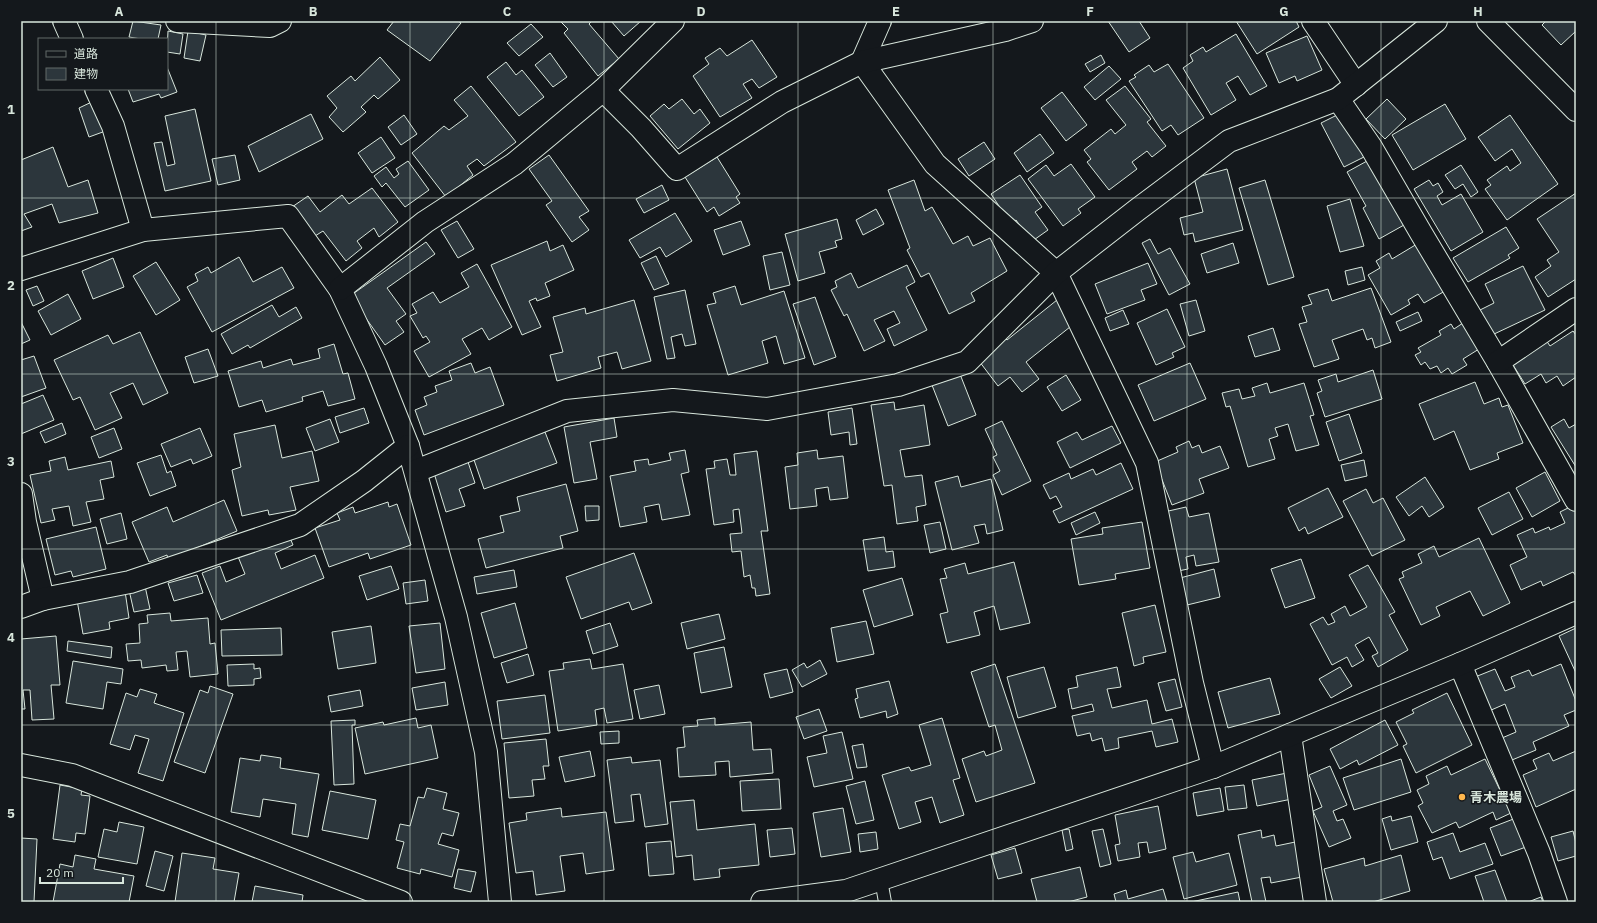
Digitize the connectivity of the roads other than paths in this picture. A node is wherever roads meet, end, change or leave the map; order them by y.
1 (64, 21) edge
2 (177, 21) edge
3 (280, 21) edge
4 (673, 21) edge
5 (880, 21) edge
6 (1032, 21) edge
7 (1313, 21) edge
8 (1436, 21) edge
9 (1488, 21) edge
10 (72, 38) edge
11 (862, 62) junction
12 (1356, 85) junction
13 (96, 90) edge
14 (604, 90) junction
15 (1338, 98) junction
16 (1576, 110) edge
17 (143, 230) junction
18 (21, 269) edge
19 (1056, 273) junction
20 (340, 289) junction
21 (1576, 309) edge
22 (1498, 362) junction
23 (408, 446) junction
24 (416, 470) junction
25 (21, 494) edge
26 (1576, 500) edge
27 (43, 599) junction
28 (21, 607) edge
29 (1576, 613) edge
30 (1460, 664) junction
31 (1290, 735) junction
32 (21, 765) edge
33 (1213, 767) junction
34 (881, 880) junction
35 (401, 902) edge
36 (500, 902) edge
37 (762, 902) edge
38 (884, 902) edge
39 (1315, 902) edge
40 (1556, 902) edge

1 - 10 street
2 - 3 street
4 - 14 street
5 - 11 street
6 - 11 street
7 - 12 street
8 - 12 street
9 - 16 street
11 - 14 street
11 - 19 street
12 - 15 street
13 - 17 street
14 - 20 street
15 - 19 street
15 - 22 street
17 - 18 street
17 - 20 street
19 - 24 street
19 - 33 street
20 - 23 street
21 - 22 street
22 - 26 street
23 - 24 street
23 - 27 street
24 - 36 street
25 - 27 street
27 - 28 street
29 - 30 street
30 - 31 street
30 - 40 street
31 - 33 street
31 - 39 street
32 - 35 street
33 - 34 street
34 - 37 street
34 - 38 lane

